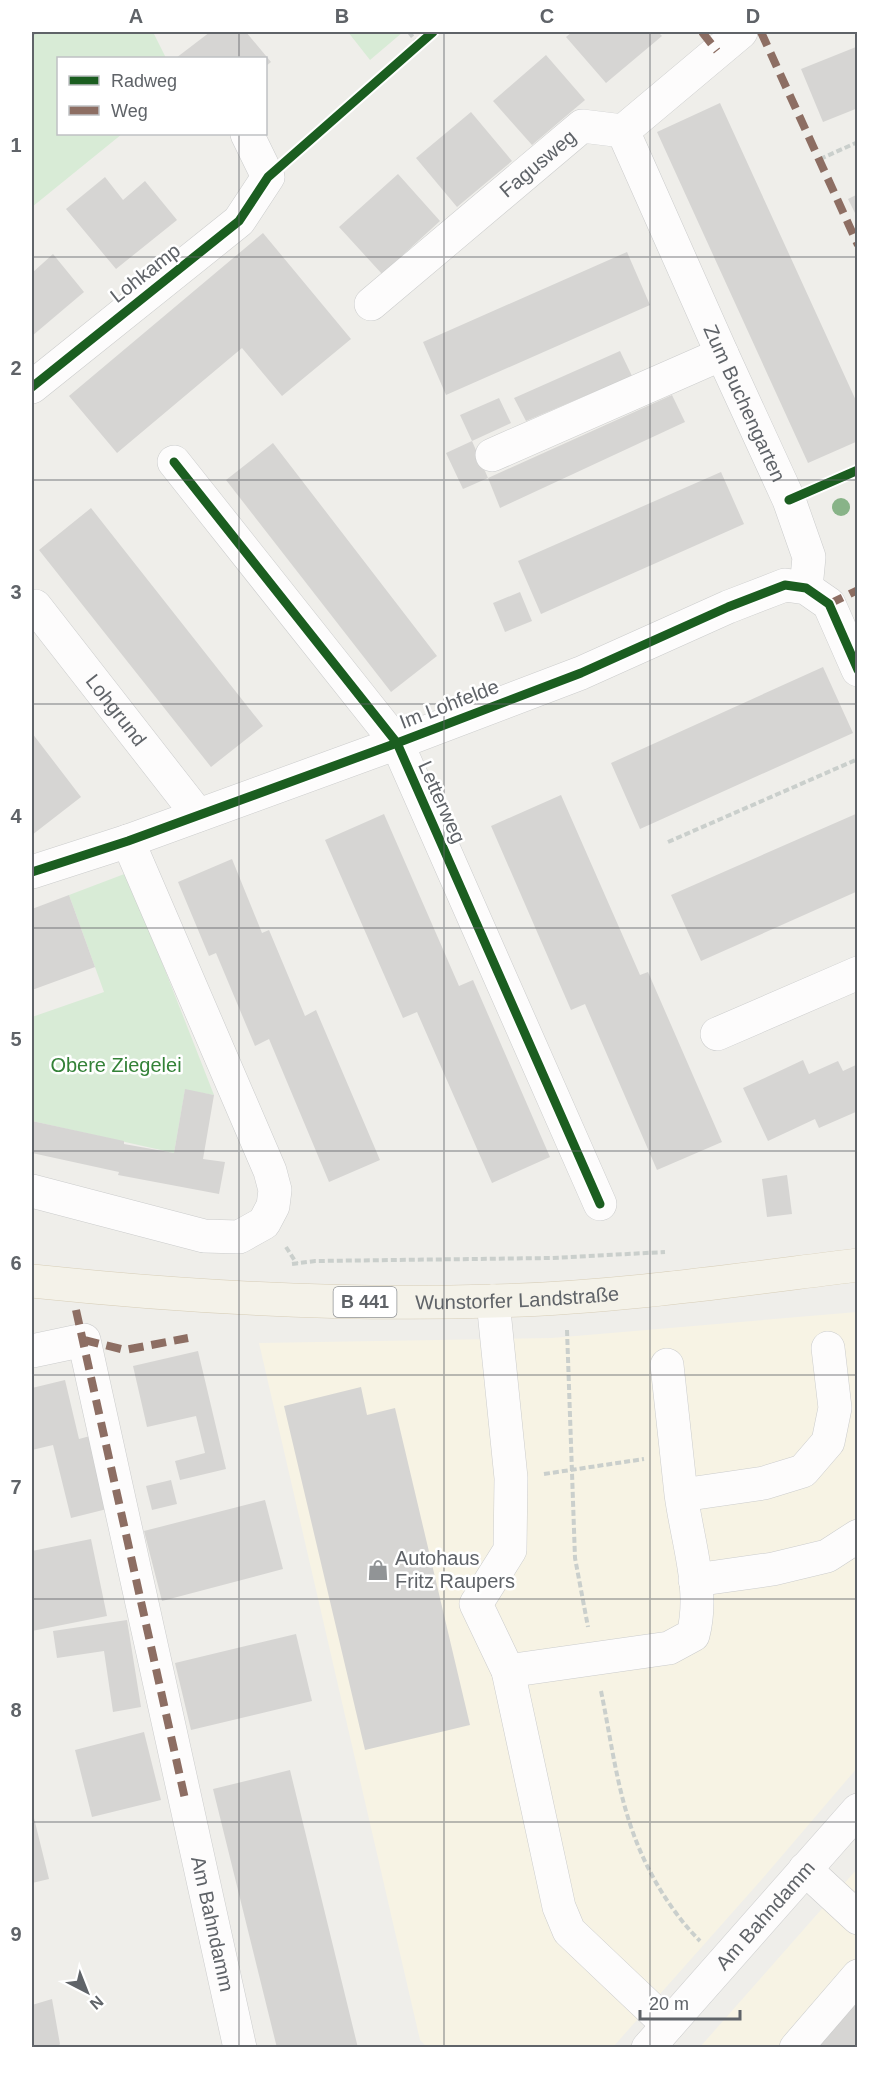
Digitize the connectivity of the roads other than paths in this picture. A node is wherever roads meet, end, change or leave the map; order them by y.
1 (741, 32) edge
2 (623, 131) junction
3 (247, 135) edge
4 (371, 304) dead end
5 (722, 354) junction
6 (32, 387) edge
7 (492, 455) dead end
8 (174, 462) dead end
9 (806, 588) junction
10 (35, 606) dead end
11 (858, 670) edge
12 (397, 743) junction
13 (198, 815) junction
14 (128, 840) junction
15 (32, 872) edge
16 (858, 972) edge
17 (717, 1034) dead end
18 (32, 1191) edge
19 (600, 1204) dead end
20 (858, 1265) edge
21 (32, 1281) edge
22 (493, 1301) junction
23 (828, 1348) dead end
24 (32, 1351) edge
25 (667, 1365) dead end
26 (681, 1495) junction
27 (858, 1536) edge
28 (695, 1580) junction
29 (508, 1671) junction
30 (858, 1810) edge
31 (805, 1869) junction
32 (858, 1918) edge
33 (858, 1976) edge
34 (658, 2036) edge
35 (240, 2048) edge
36 (796, 2048) edge

1 - 2 street
2 - 4 street, Fagusweg
2 - 5 street, Zum Buchengarten
3 - 6 street, Lohkamp
5 - 7 street
5 - 9 street, Zum Buchengarten
8 - 12 street, Letterweg
9 - 11 street
9 - 12 street, Im Lohfelde
10 - 13 street, Lohgrund
12 - 13 street, Im Lohfelde
12 - 19 street, Letterweg
13 - 14 street, Im Lohfelde
14 - 15 street, Im Lohfelde
14 - 18 street
16 - 17 street
20 - 22 main road, Wunstorfer Landstraße / B 441
21 - 22 main road, Wunstorfer Landstraße / B 441
22 - 29 street
23 - 26 street
24 - 35 street, Am Bahndamm
25 - 26 street
26 - 28 street
27 - 28 street
28 - 29 street
29 - 34 street
30 - 31 street, Am Bahndamm
31 - 32 street
31 - 34 street, Am Bahndamm
33 - 36 street

